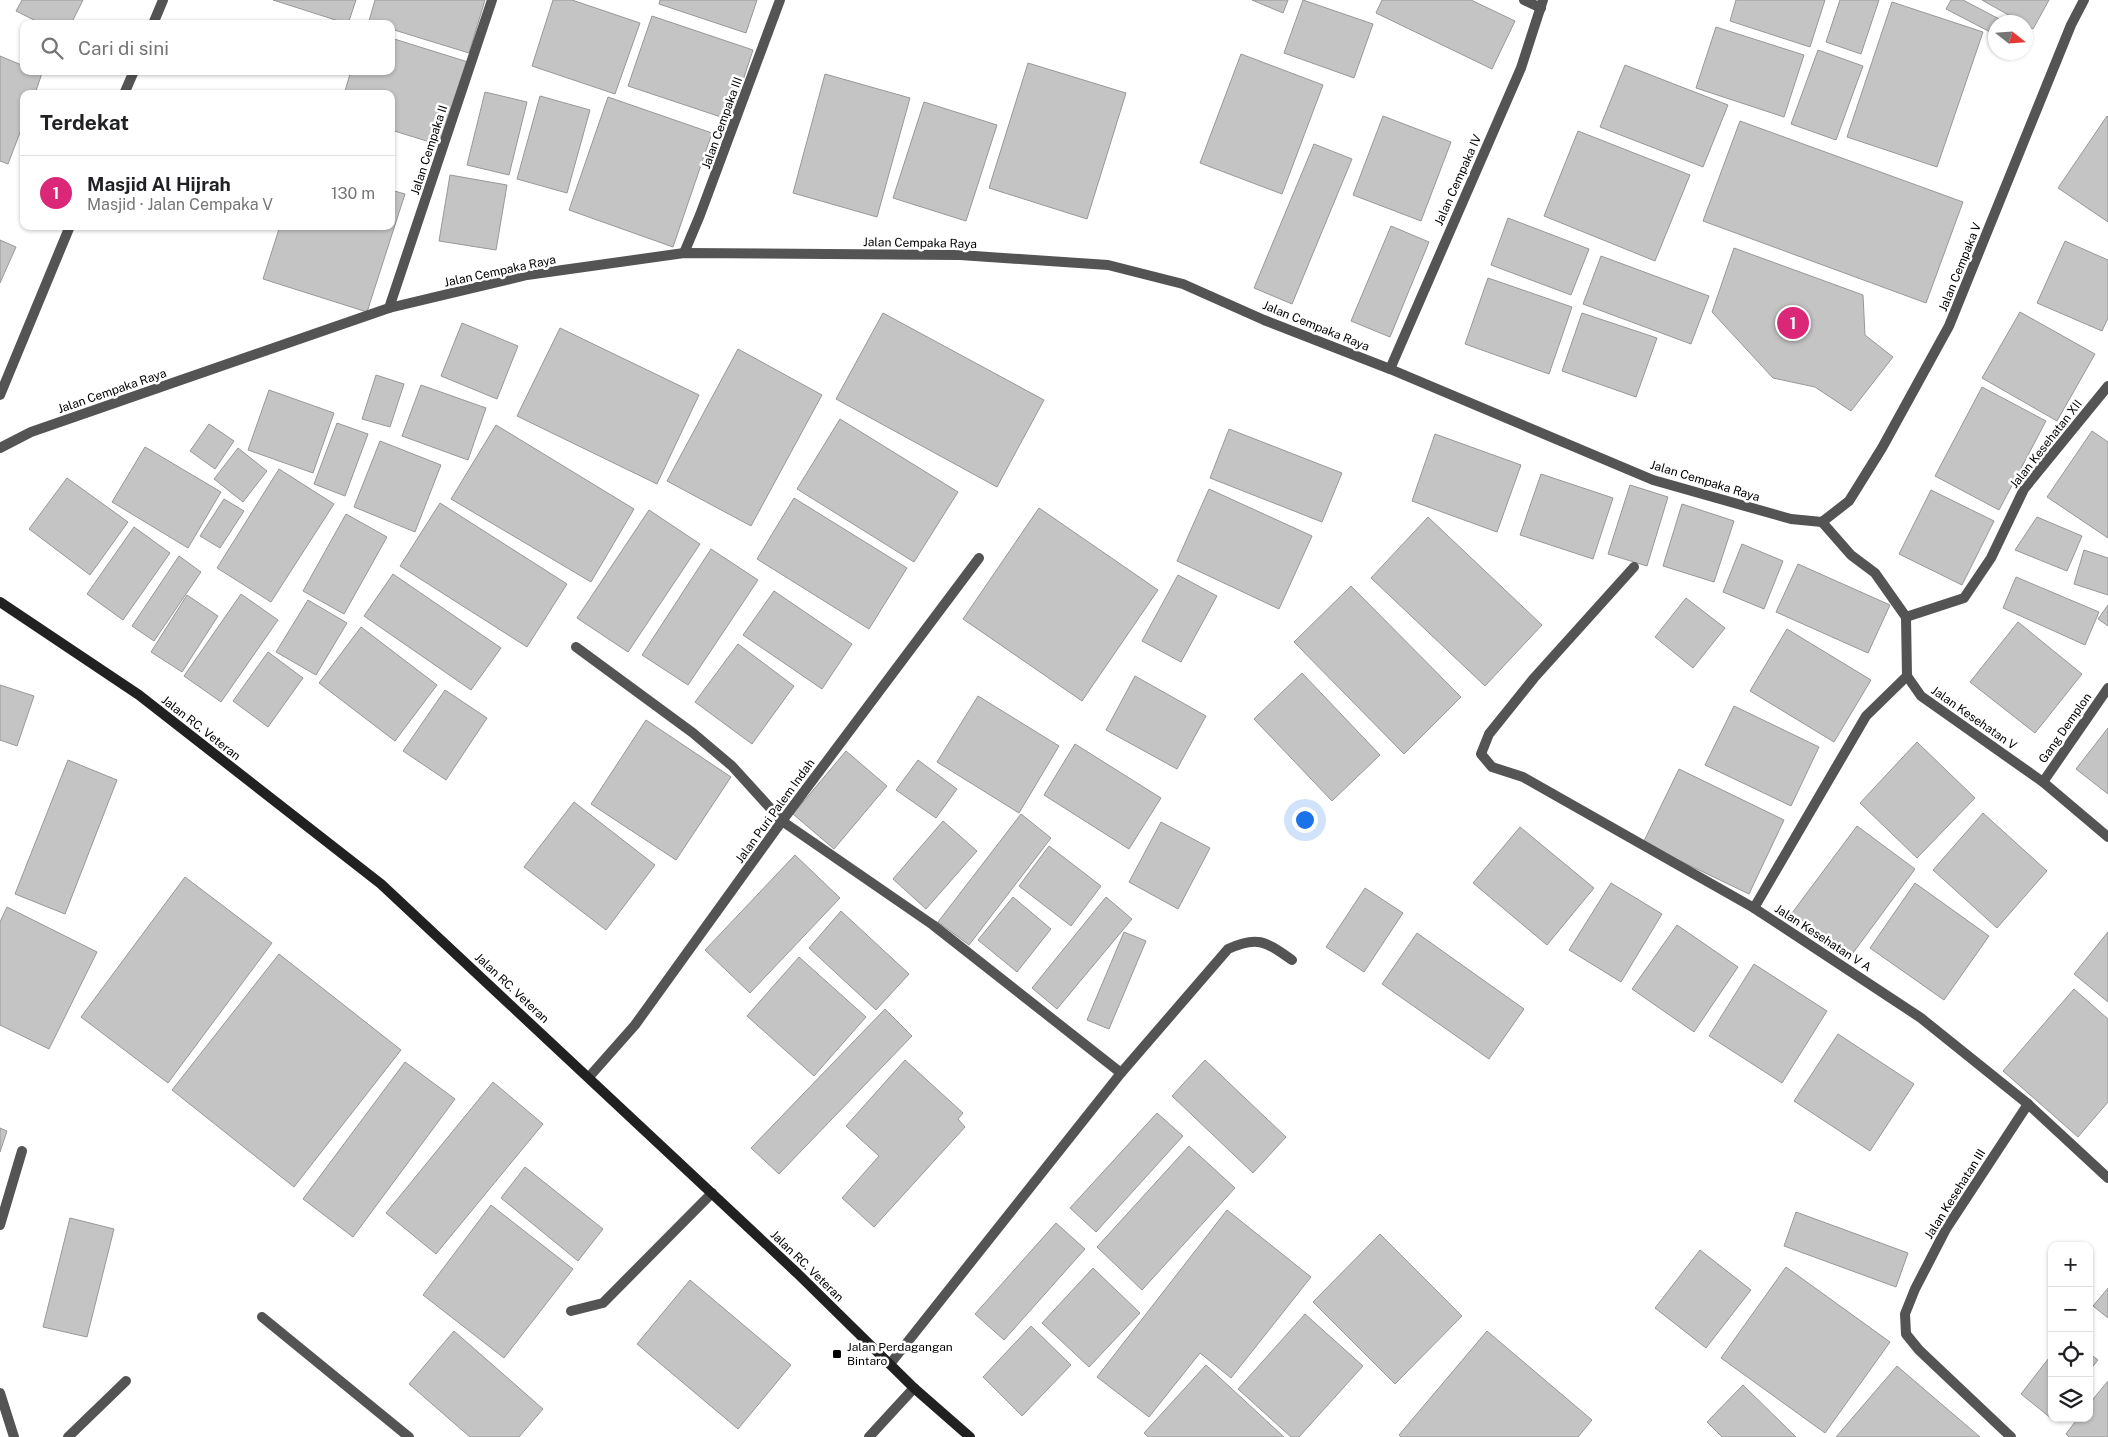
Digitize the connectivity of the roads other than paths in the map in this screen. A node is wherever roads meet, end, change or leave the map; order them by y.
1 (163, 0) edge
2 (492, 0) edge
3 (780, 0) edge
4 (1524, 0) edge
5 (2084, 0) edge
6 (1542, 4) edge
7 (155, 20) edge
8 (132, 75) edge
9 (126, 90) edge
10 (68, 230) edge
11 (684, 253) junction
12 (389, 308) junction
13 (1390, 369) junction
14 (2108, 386) edge
15 (0, 395) edge
16 (0, 448) edge
17 (1822, 522) junction
18 (979, 558) dead end
19 (1634, 567) dead end
20 (0, 602) edge
21 (1906, 617) junction
22 (576, 646) dead end
23 (1907, 676) junction
24 (2108, 688) edge
25 (2042, 782) junction
26 (782, 821) junction
27 (2108, 837) edge
28 (1754, 908) junction
29 (1292, 960) dead end
30 (1121, 1074) junction
31 (589, 1076) junction
32 (2028, 1104) junction
33 (22, 1151) dead end
34 (2108, 1178) edge
35 (712, 1193) junction
36 (0, 1225) edge
37 (571, 1311) dead end
38 (262, 1317) dead end
39 (890, 1364) junction
40 (126, 1381) dead end
41 (914, 1388) junction
42 (0, 1393) edge
43 (14, 1437) edge
44 (68, 1437) edge
45 (409, 1437) edge
46 (869, 1437) edge
47 (970, 1437) edge
48 (2011, 1437) edge

1 - 7 street
2 - 12 street, Jalan Cempaka II
3 - 11 street, Jalan Cempaka III
4 - 6 street
5 - 17 street, Jalan Cempaka V
6 - 13 street, Jalan Cempaka IV
8 - 9 street
10 - 15 street
11 - 12 street, Jalan Cempaka Raya
11 - 13 street, Jalan Cempaka Raya
12 - 16 street, Jalan Cempaka Raya
13 - 17 street, Jalan Cempaka Raya
14 - 21 street, Jalan Kesehatan XII
17 - 21 street
18 - 26 street, Jalan Puri Palem Indah
19 - 28 street
20 - 31 main road, Jalan RC. Veteran
21 - 23 street
22 - 26 street
23 - 25 street, Jalan Kesehatan V
23 - 28 street, Jalan Kesehatan V A
24 - 25 street, Gang Demplon
25 - 27 street, Jalan Kesehatan V
26 - 30 street
26 - 31 street, Jalan Puri Palem Indah
28 - 32 street, Jalan Kesehatan V A
29 - 30 street
30 - 39 street
31 - 35 main road, Jalan RC. Veteran
32 - 34 street, Jalan Kesehatan V A
32 - 48 street, Jalan Kesehatan III
33 - 36 street
35 - 37 street
35 - 39 main road, Jalan RC. Veteran
38 - 45 street
39 - 41 main road, Jalan RC. Veteran
40 - 44 street
41 - 46 street
41 - 47 main road, Jalan RC. Veteran
42 - 43 street

